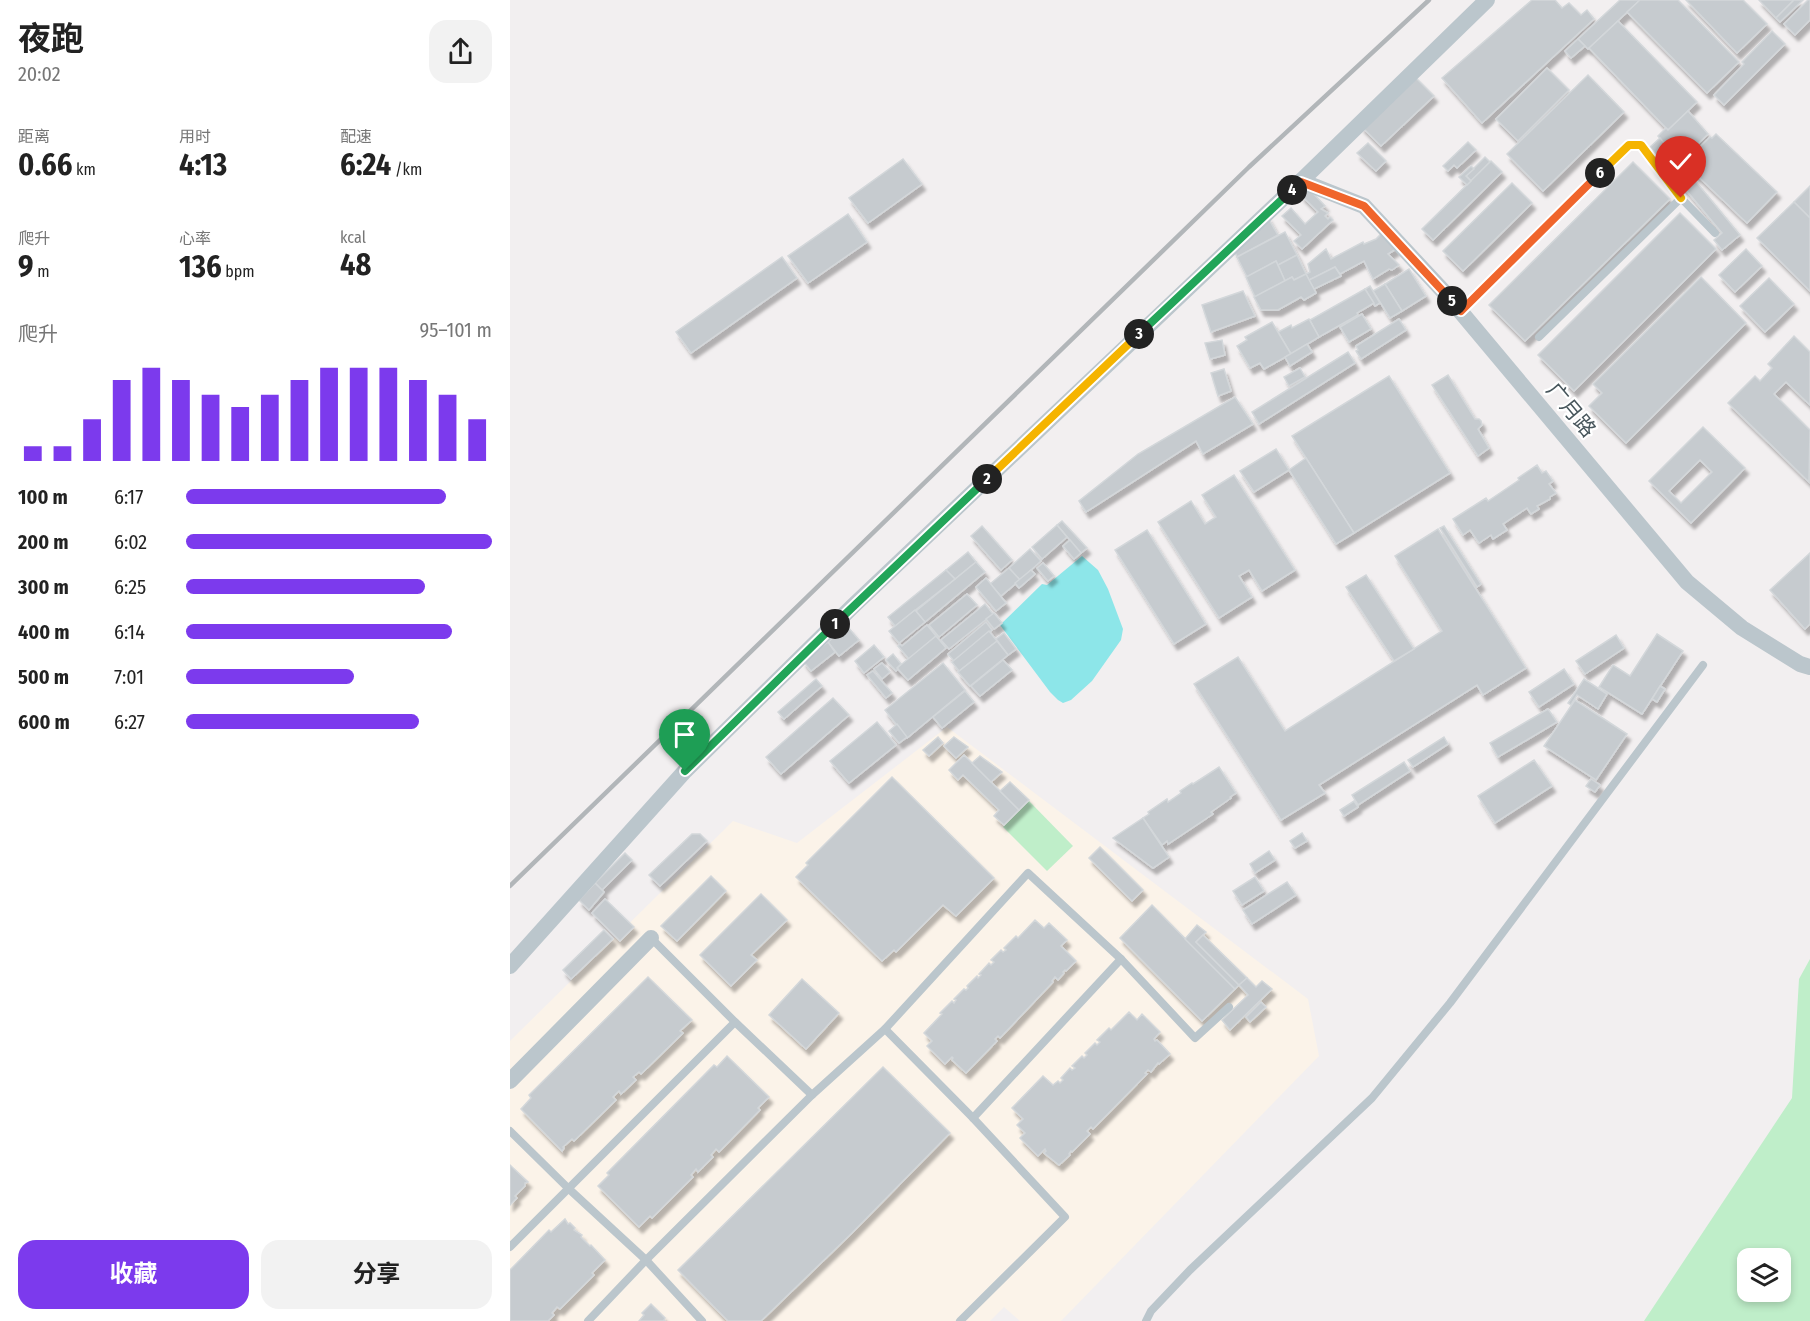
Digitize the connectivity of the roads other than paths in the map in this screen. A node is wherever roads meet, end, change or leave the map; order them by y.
1 (1487, 0) edge
2 (1301, 182) junction
3 (1681, 198) junction
4 (1715, 233) dead end
5 (1461, 311) junction
6 (1539, 337) dead end
7 (1703, 665) dead end
8 (1810, 667) edge
9 (651, 938) joint
10 (1121, 959) junction
11 (510, 966) edge
12 (1228, 1007) dead end
13 (735, 1022) junction
14 (885, 1029) junction
15 (510, 1081) edge
16 (812, 1095) junction
17 (973, 1118) junction
18 (510, 1131) edge
19 (569, 1189) junction
20 (510, 1247) edge
21 (646, 1260) junction
22 (588, 1321) edge
23 (702, 1321) edge
24 (960, 1321) edge
25 (1146, 1321) edge

1 - 2 street
2 - 5 street, 广月路
2 - 11 street
3 - 4 lane
3 - 5 lane
3 - 6 lane
5 - 8 street, 广月路
7 - 25 lane
9 - 13 lane
9 - 15 street
10 - 12 lane
10 - 14 lane
10 - 17 lane
13 - 16 lane
13 - 19 lane
14 - 16 lane
14 - 17 lane
16 - 21 lane
17 - 24 lane
18 - 19 lane
19 - 20 lane
19 - 21 lane
21 - 22 lane
21 - 23 lane

